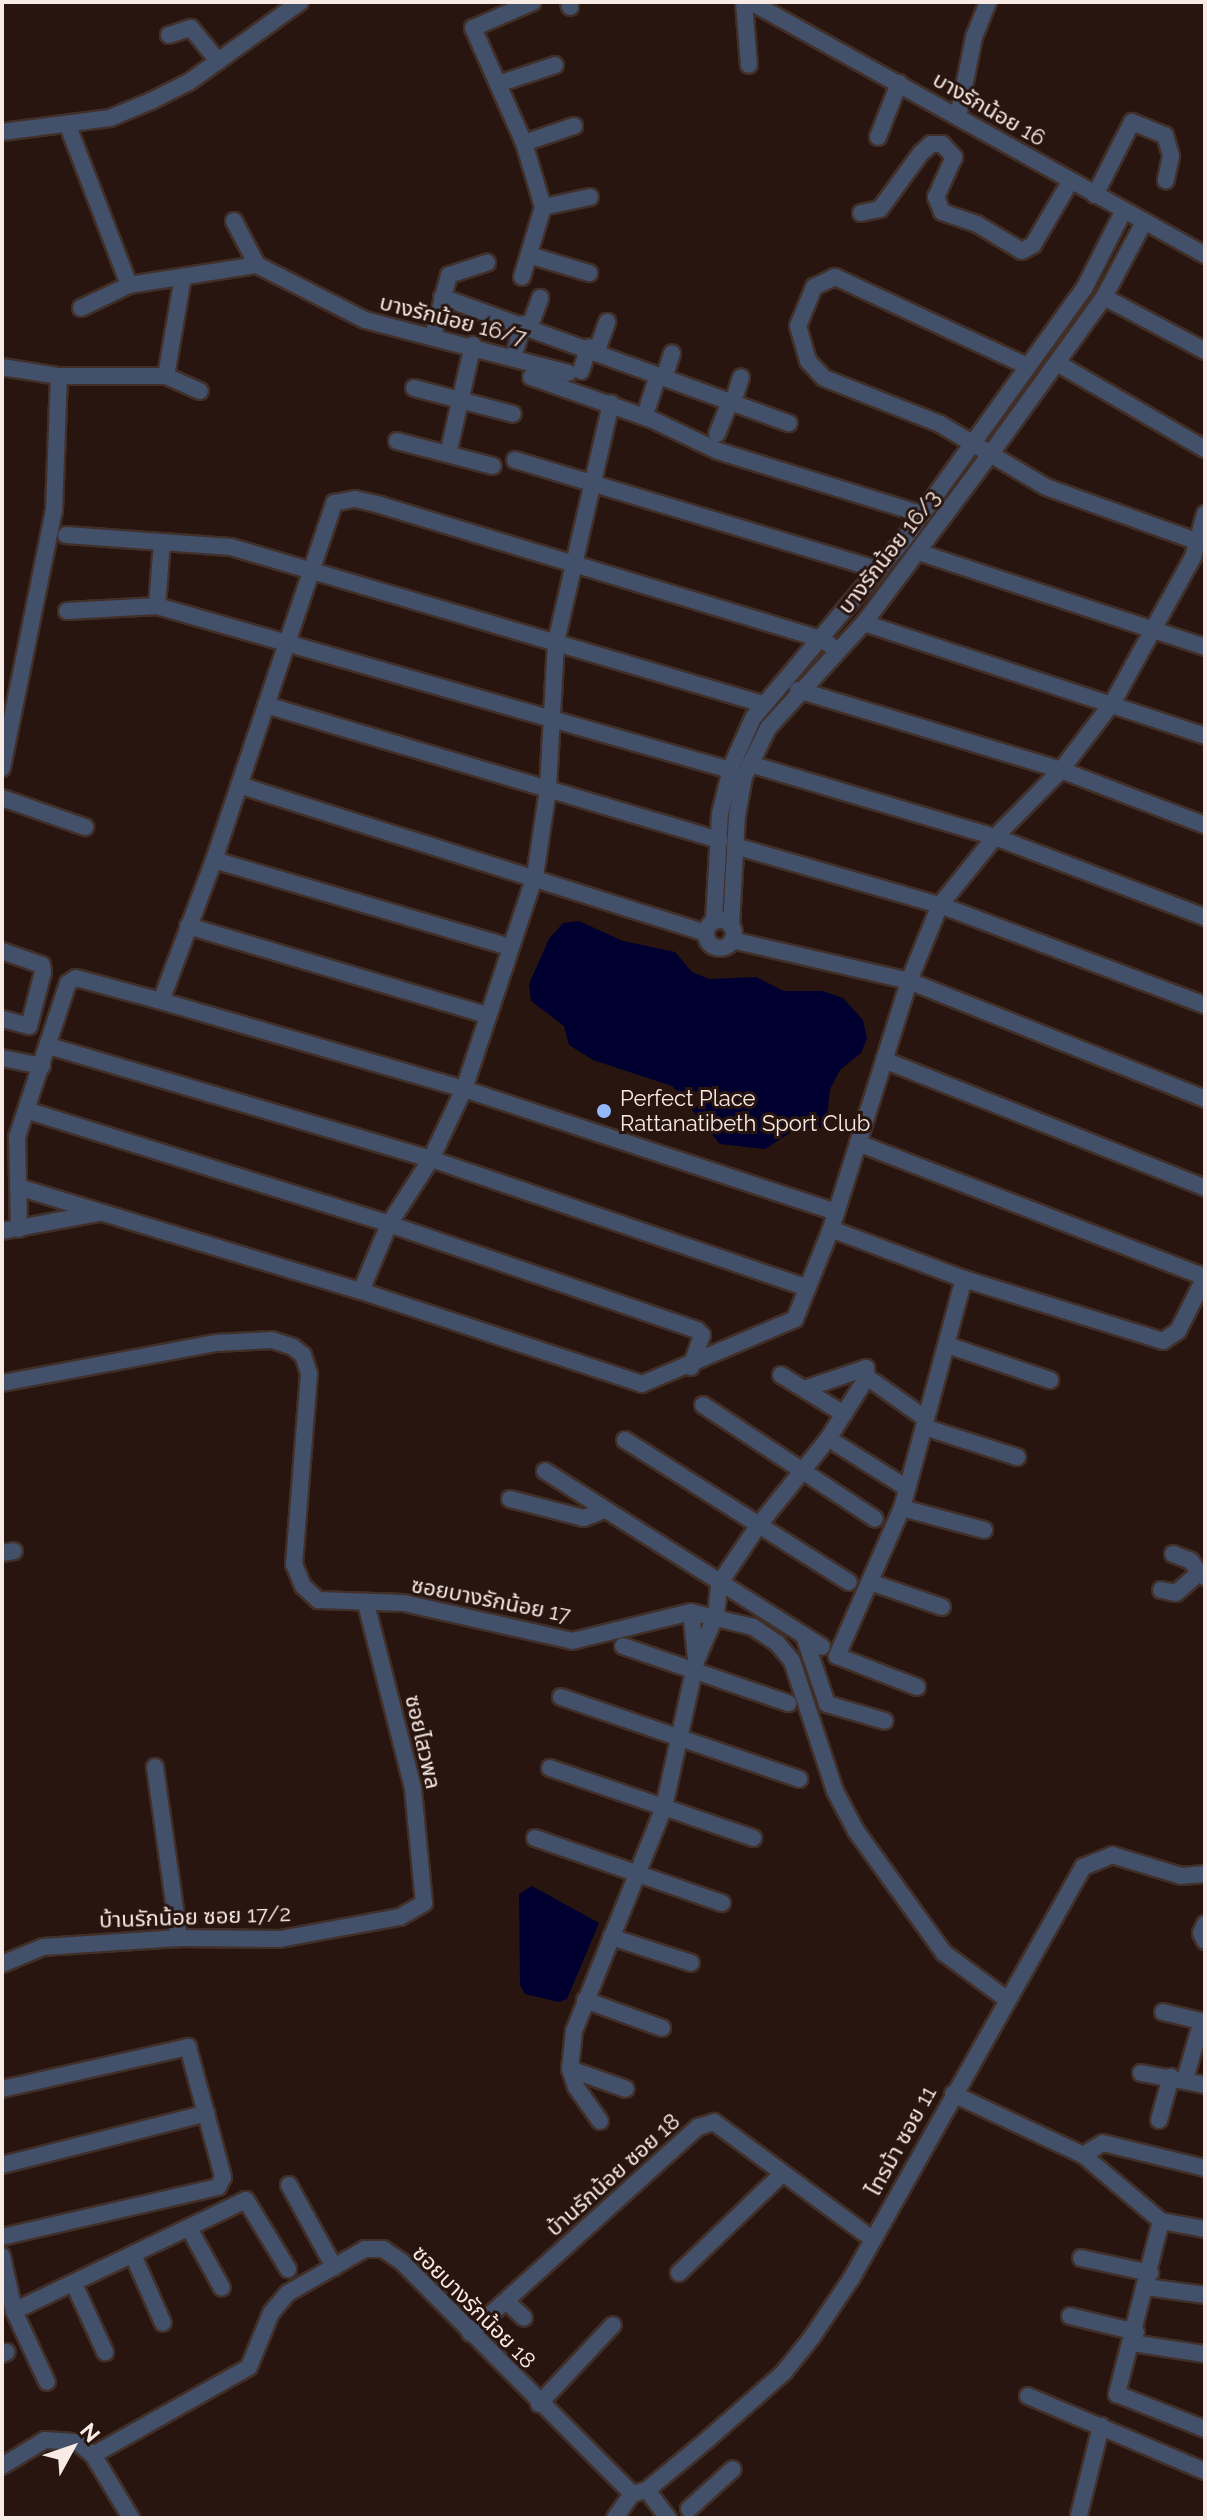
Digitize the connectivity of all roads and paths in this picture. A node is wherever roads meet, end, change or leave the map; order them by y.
1 (300, 2) edge
2 (533, 2) edge
3 (744, 2) edge
4 (751, 2) edge
5 (988, 2) edge
6 (495, 10) edge
7 (169, 35) dead end
8 (218, 61) junction
9 (555, 65) dead end
10 (749, 65) dead end
11 (899, 83) junction
12 (498, 84) junction
13 (958, 117) junction
14 (68, 126) junction
15 (574, 126) dead end
16 (2, 132) edge
17 (878, 137) dead end
18 (524, 143) junction
19 (1166, 180) dead end
20 (1070, 182) junction
21 (1095, 195) junction
22 (590, 197) dead end
23 (543, 207) junction
24 (1123, 212) junction
25 (861, 213) dead end
26 (234, 221) dead end
27 (1144, 222) junction
28 (529, 255) junction
29 (1205, 255) edge
30 (487, 263) dead end
31 (257, 265) junction
32 (1097, 267) junction
33 (589, 273) dead end
34 (183, 277) junction
35 (522, 277) dead end
36 (1116, 277) junction
37 (129, 285) junction
38 (442, 297) junction
39 (1104, 297) junction
40 (540, 298) dead end
41 (81, 308) dead end
42 (607, 322) dead end
43 (526, 325) junction
44 (433, 336) junction
45 (473, 345) junction
46 (516, 348) dead end
47 (593, 349) junction
48 (1205, 351) edge
49 (672, 353) dead end
50 (1057, 363) junction
51 (1027, 366) junction
52 (2, 367) edge
53 (59, 376) junction
54 (166, 376) junction
55 (531, 377) dead end
56 (661, 377) junction
57 (741, 377) dead end
58 (414, 388) dead end
59 (200, 391) dead end
60 (461, 401) junction
61 (732, 402) junction
62 (611, 403) junction
63 (648, 406) dead end
64 (513, 414) dead end
65 (789, 423) dead end
66 (717, 434) dead end
67 (397, 441) dead end
68 (973, 441) junction
69 (1205, 449) edge
70 (448, 454) junction
71 (989, 456) junction
72 (515, 460) dead end
73 (493, 466) dead end
74 (589, 482) junction
75 (922, 514) junction
76 (1205, 514) edge
77 (66, 535) dead end
78 (162, 542) junction
79 (918, 552) junction
80 (1198, 553) edge
81 (570, 562) junction
82 (309, 570) junction
83 (879, 570) junction
84 (157, 606) junction
85 (67, 611) dead end
86 (864, 623) junction
87 (1157, 628) junction
88 (822, 639) junction
89 (288, 641) junction
90 (556, 642) junction
91 (1205, 647) edge
92 (838, 651) junction
93 (798, 690) junction
94 (1113, 702) junction
95 (763, 704) junction
96 (266, 705) junction
97 (552, 717) junction
98 (1205, 736) edge
99 (750, 764) junction
100 (2, 768) edge
101 (730, 770) junction
102 (1061, 770) junction
103 (239, 785) junction
104 (548, 789) junction
105 (2, 798) edge
106 (1205, 825) edge
107 (85, 827) dead end
108 (995, 837) junction
109 (719, 840) junction
110 (735, 846) junction
111 (214, 860) junction
112 (535, 876) junction
113 (940, 905) junction
114 (1205, 917) edge
115 (188, 926) junction
116 (721, 930) junction
117 (510, 947) junction
118 (2, 951) edge
119 (909, 981) junction
120 (161, 1001) junction
121 (1205, 1005) edge
122 (487, 1015) junction
123 (2, 1019) edge
124 (49, 1046) junction
125 (2, 1058) edge
126 (884, 1060) junction
127 (42, 1066) junction
128 (464, 1089) junction
129 (1205, 1099) edge
130 (29, 1111) junction
131 (10, 1135) edge
132 (858, 1143) junction
133 (9, 1156) edge
134 (431, 1159) junction
135 (18, 1187) junction
136 (1205, 1188) edge
137 (102, 1212) junction
138 (836, 1212) junction
139 (389, 1224) junction
140 (831, 1229) junction
141 (11, 1230) edge
142 (964, 1279) junction
143 (807, 1288) junction
144 (361, 1291) junction
145 (947, 1345) junction
146 (691, 1367) junction
147 (781, 1375) dead end
148 (1050, 1380) dead end
149 (874, 1382) dead end
150 (2, 1383) edge
151 (804, 1389) junction
152 (703, 1405) dead end
153 (844, 1414) junction
154 (925, 1423) junction
155 (625, 1440) dead end
156 (837, 1444) dead end
157 (1017, 1457) dead end
158 (545, 1471) dead end
159 (802, 1472) junction
160 (907, 1488) junction
161 (510, 1499) dead end
162 (902, 1508) junction
163 (605, 1510) junction
164 (875, 1519) dead end
165 (758, 1526) junction
166 (984, 1530) dead end
167 (1173, 1554) dead end
168 (1202, 1575) edge
169 (849, 1582) dead end
170 (873, 1583) junction
171 (719, 1584) junction
172 (1161, 1590) dead end
173 (366, 1604) junction
174 (942, 1607) dead end
175 (691, 1612) junction
176 (716, 1615) junction
177 (804, 1636) junction
178 (623, 1646) dead end
179 (822, 1647) dead end
180 (695, 1666) junction
181 (917, 1687) dead end
182 (561, 1697) dead end
183 (788, 1703) dead end
184 (885, 1721) dead end
185 (680, 1738) junction
186 (155, 1767) dead end
187 (550, 1768) dead end
188 (799, 1779) dead end
189 (664, 1807) junction
190 (535, 1838) dead end
191 (753, 1838) dead end
192 (639, 1874) junction
193 (1205, 1874) edge
194 (427, 1892) joint
195 (722, 1903) dead end
196 (1205, 1924) edge
197 (611, 1937) junction
198 (179, 1938) junction
199 (1205, 1941) edge
200 (691, 1963) dead end
201 (2, 1964) edge
202 (1005, 1998) junction
203 (585, 2000) junction
204 (1163, 2012) dead end
205 (1203, 2021) edge
206 (662, 2028) dead end
207 (570, 2069) junction
208 (1141, 2073) dead end
209 (1178, 2078) junction
210 (1205, 2085) edge
211 (2, 2089) edge
212 (626, 2089) dead end
213 (953, 2094) junction
214 (207, 2113) junction
215 (1159, 2120) dead end
216 (600, 2121) dead end
217 (1083, 2155) junction
218 (2, 2165) edge
219 (1205, 2168) edge
220 (781, 2175) junction
221 (289, 2185) dead end
222 (1161, 2221) junction
223 (189, 2228) junction
224 (1205, 2229) edge
225 (2, 2237) edge
226 (872, 2239) junction
227 (133, 2255) junction
228 (2, 2256) edge
229 (1081, 2258) dead end
230 (334, 2267) junction
231 (288, 2269) dead end
232 (679, 2273) dead end
233 (1148, 2280) junction
234 (74, 2284) junction
235 (222, 2288) dead end
236 (1205, 2295) edge
237 (507, 2302) junction
238 (14, 2311) junction
239 (1070, 2316) dead end
240 (524, 2318) dead end
241 (163, 2323) dead end
242 (613, 2325) dead end
243 (470, 2333) junction
244 (1134, 2337) junction
245 (105, 2352) dead end
246 (1205, 2354) edge
247 (47, 2382) dead end
248 (1028, 2396) dead end
249 (539, 2404) junction
250 (1101, 2426) junction
251 (1205, 2429) edge
252 (93, 2455) junction
253 (2, 2466) edge
254 (733, 2469) dead end
255 (1205, 2471) edge
256 (640, 2492) junction
257 (689, 2509) dead end
258 (1079, 2515) dead end
259 (131, 2518) edge
260 (615, 2518) edge
261 (668, 2518) edge

1 - 8 street
2 - 6 street
3 - 10 street
4 - 11 street, บางรักน้อย 16
5 - 13 street
6 - 12 street
7 - 8 street
8 - 14 street
9 - 12 street
11 - 13 street, บางรักน้อย 16
11 - 17 street
12 - 18 street
13 - 20 street, บางรักน้อย 16
14 - 16 street
14 - 37 street
15 - 18 street
18 - 23 street
19 - 21 street
20 - 21 street, บางรักน้อย 16
20 - 25 street
21 - 24 street, บางรักน้อย 16
22 - 23 street
23 - 28 street
24 - 27 street, บางรักน้อย 16
24 - 32 street
26 - 31 street
27 - 29 street, บางรักน้อย 16
27 - 36 street, บางรักน้อย 16/3
28 - 33 street
28 - 35 street
30 - 38 street
31 - 34 street
31 - 44 street, บางรักน้อย 16/7
32 - 36 street
32 - 51 street
34 - 37 street
34 - 54 street
36 - 39 street, บางรักน้อย 16/3
37 - 41 street
38 - 43 street
38 - 44 street
39 - 48 street
39 - 50 street, บางรักน้อย 16/3
40 - 43 street
42 - 47 street
43 - 46 street
43 - 47 street
44 - 45 street, บางรักน้อย 16/7
45 - 47 street, บางรักน้อย 16/7
45 - 60 street
47 - 56 street
49 - 56 street
50 - 69 street
50 - 71 street, บางรักน้อย 16/3
51 - 68 street
51 - 68 street
52 - 53 street
53 - 54 street
53 - 100 street
54 - 59 street
55 - 62 street
56 - 61 street
56 - 63 street
57 - 61 street
58 - 60 street
60 - 64 street
60 - 70 street
61 - 65 street
61 - 66 street
62 - 74 street
62 - 75 street
67 - 70 street
68 - 71 street
68 - 75 street
70 - 73 street
71 - 79 street, บางรักน้อย 16/3
71 - 80 street
72 - 74 street
74 - 81 street
74 - 83 street
75 - 83 street
76 - 80 street
77 - 78 street
78 - 82 street
78 - 84 street
79 - 86 street, บางรักน้อย 16/3
79 - 87 street
80 - 87 street
81 - 82 street
81 - 88 street
81 - 90 street
82 - 89 street
82 - 90 street
83 - 88 street
84 - 85 street
84 - 89 street
86 - 92 street, บางรักน้อย 16/3
86 - 94 street
87 - 91 street
87 - 94 street
88 - 92 street
88 - 95 street
89 - 96 street
89 - 97 street
90 - 95 street
90 - 97 street
92 - 93 street, บางรักน้อย 16/3
93 - 99 street, บางรักน้อย 16/3
93 - 102 street
94 - 98 street
94 - 102 street
95 - 101 street
96 - 103 street
96 - 104 street
97 - 101 street
97 - 104 street
99 - 108 street
99 - 110 street, บางรักน้อย 16/3
101 - 109 street
102 - 106 street
102 - 108 street
103 - 111 street
103 - 112 street
104 - 109 street
104 - 112 street
105 - 107 street
108 - 113 street
108 - 114 street
109 - 116 street
110 - 113 street
110 - 116 street, บางรักน้อย 16/3
111 - 115 street
111 - 117 street
112 - 116 street
112 - 117 street
113 - 119 street
113 - 121 street
115 - 120 street
115 - 122 street
116 - 119 street
117 - 122 street
118 - 123 street
119 - 126 street
119 - 129 street
120 - 124 street
120 - 128 street
122 - 128 street
124 - 127 street
124 - 134 street
125 - 127 street
126 - 132 street
126 - 136 street
127 - 130 street
128 - 134 street
128 - 138 street
130 - 131 street
130 - 139 street
131 - 133 street
132 - 138 street
132 - 142 street
133 - 135 street
134 - 139 street
134 - 143 street
135 - 137 street
135 - 141 street
137 - 141 street
137 - 144 street
138 - 140 street
139 - 144 street
139 - 146 street
140 - 142 street
140 - 143 street
142 - 145 street
143 - 146 street
144 - 146 street
145 - 148 street
145 - 154 street
147 - 151 street
149 - 154 street
150 - 173 street, ซอยบางรักน้อย 17
151 - 153 street
151 - 153 street
152 - 159 street
153 - 159 street
154 - 157 street
154 - 160 street
155 - 165 street
156 - 160 street
158 - 163 street
159 - 164 street
159 - 165 street
160 - 162 street
161 - 163 street
162 - 166 street
162 - 170 street
163 - 171 street
165 - 169 street
165 - 171 street
167 - 168 street
168 - 172 street
170 - 174 street
170 - 181 street
171 - 176 street
171 - 177 street
173 - 175 street, ซอยบางรักน้อย 17
173 - 194 street, ซอยไสวพล
175 - 176 street, ซอยบางรักน้อย 17
175 - 180 street
176 - 180 street
176 - 202 street, ซอยบางรักน้อย 17
177 - 179 street
177 - 184 street
178 - 180 street
180 - 183 street
180 - 185 street
182 - 185 street
185 - 188 street
185 - 189 street
186 - 198 street
187 - 189 street
189 - 191 street
189 - 192 street
190 - 192 street
192 - 195 street
192 - 197 street
193 - 202 street, ไทรม้า ซอย 11
194 - 198 street, บ้านรักน้อย ซอย 17/2
196 - 199 street
197 - 200 street
197 - 203 street
198 - 201 street, บ้านรักน้อย ซอย 17/2
202 - 213 street, ไทรม้า ซอย 11
203 - 206 street
203 - 207 street
204 - 205 street
205 - 209 street
207 - 212 street
207 - 216 street
208 - 209 street
209 - 210 street
209 - 215 street
211 - 214 street
213 - 217 street
213 - 226 street, ไทรม้า ซอย 11
214 - 218 street
214 - 225 street
217 - 219 street
217 - 222 street
220 - 226 street, บ้านรักน้อย ซอย 18
220 - 232 street
220 - 237 street, บ้านรักน้อย ซอย 18
221 - 230 street
222 - 224 street
222 - 233 street
223 - 227 street
223 - 231 street
223 - 235 street
226 - 256 street, ไทรม้า ซอย 11
227 - 234 street
227 - 241 street
228 - 238 street
229 - 233 street
230 - 243 street, ซอยบางรักน้อย 18
230 - 252 street, ซอยบางรักน้อย 18
233 - 236 street
233 - 244 street
234 - 238 street
234 - 245 street
237 - 240 street
237 - 243 street, บ้านรักน้อย ซอย 18
238 - 247 street
239 - 244 street
242 - 249 street
243 - 249 street, ซอยบางรักน้อย 18
244 - 246 street
244 - 251 street
248 - 250 street
249 - 256 street, ซอยบางรักน้อย 18
250 - 255 street
250 - 258 street
252 - 253 street
252 - 259 street
254 - 257 street
256 - 260 street, ไทรม้า ซอย 11
256 - 261 street, ซอยบางรักน้อย 18

